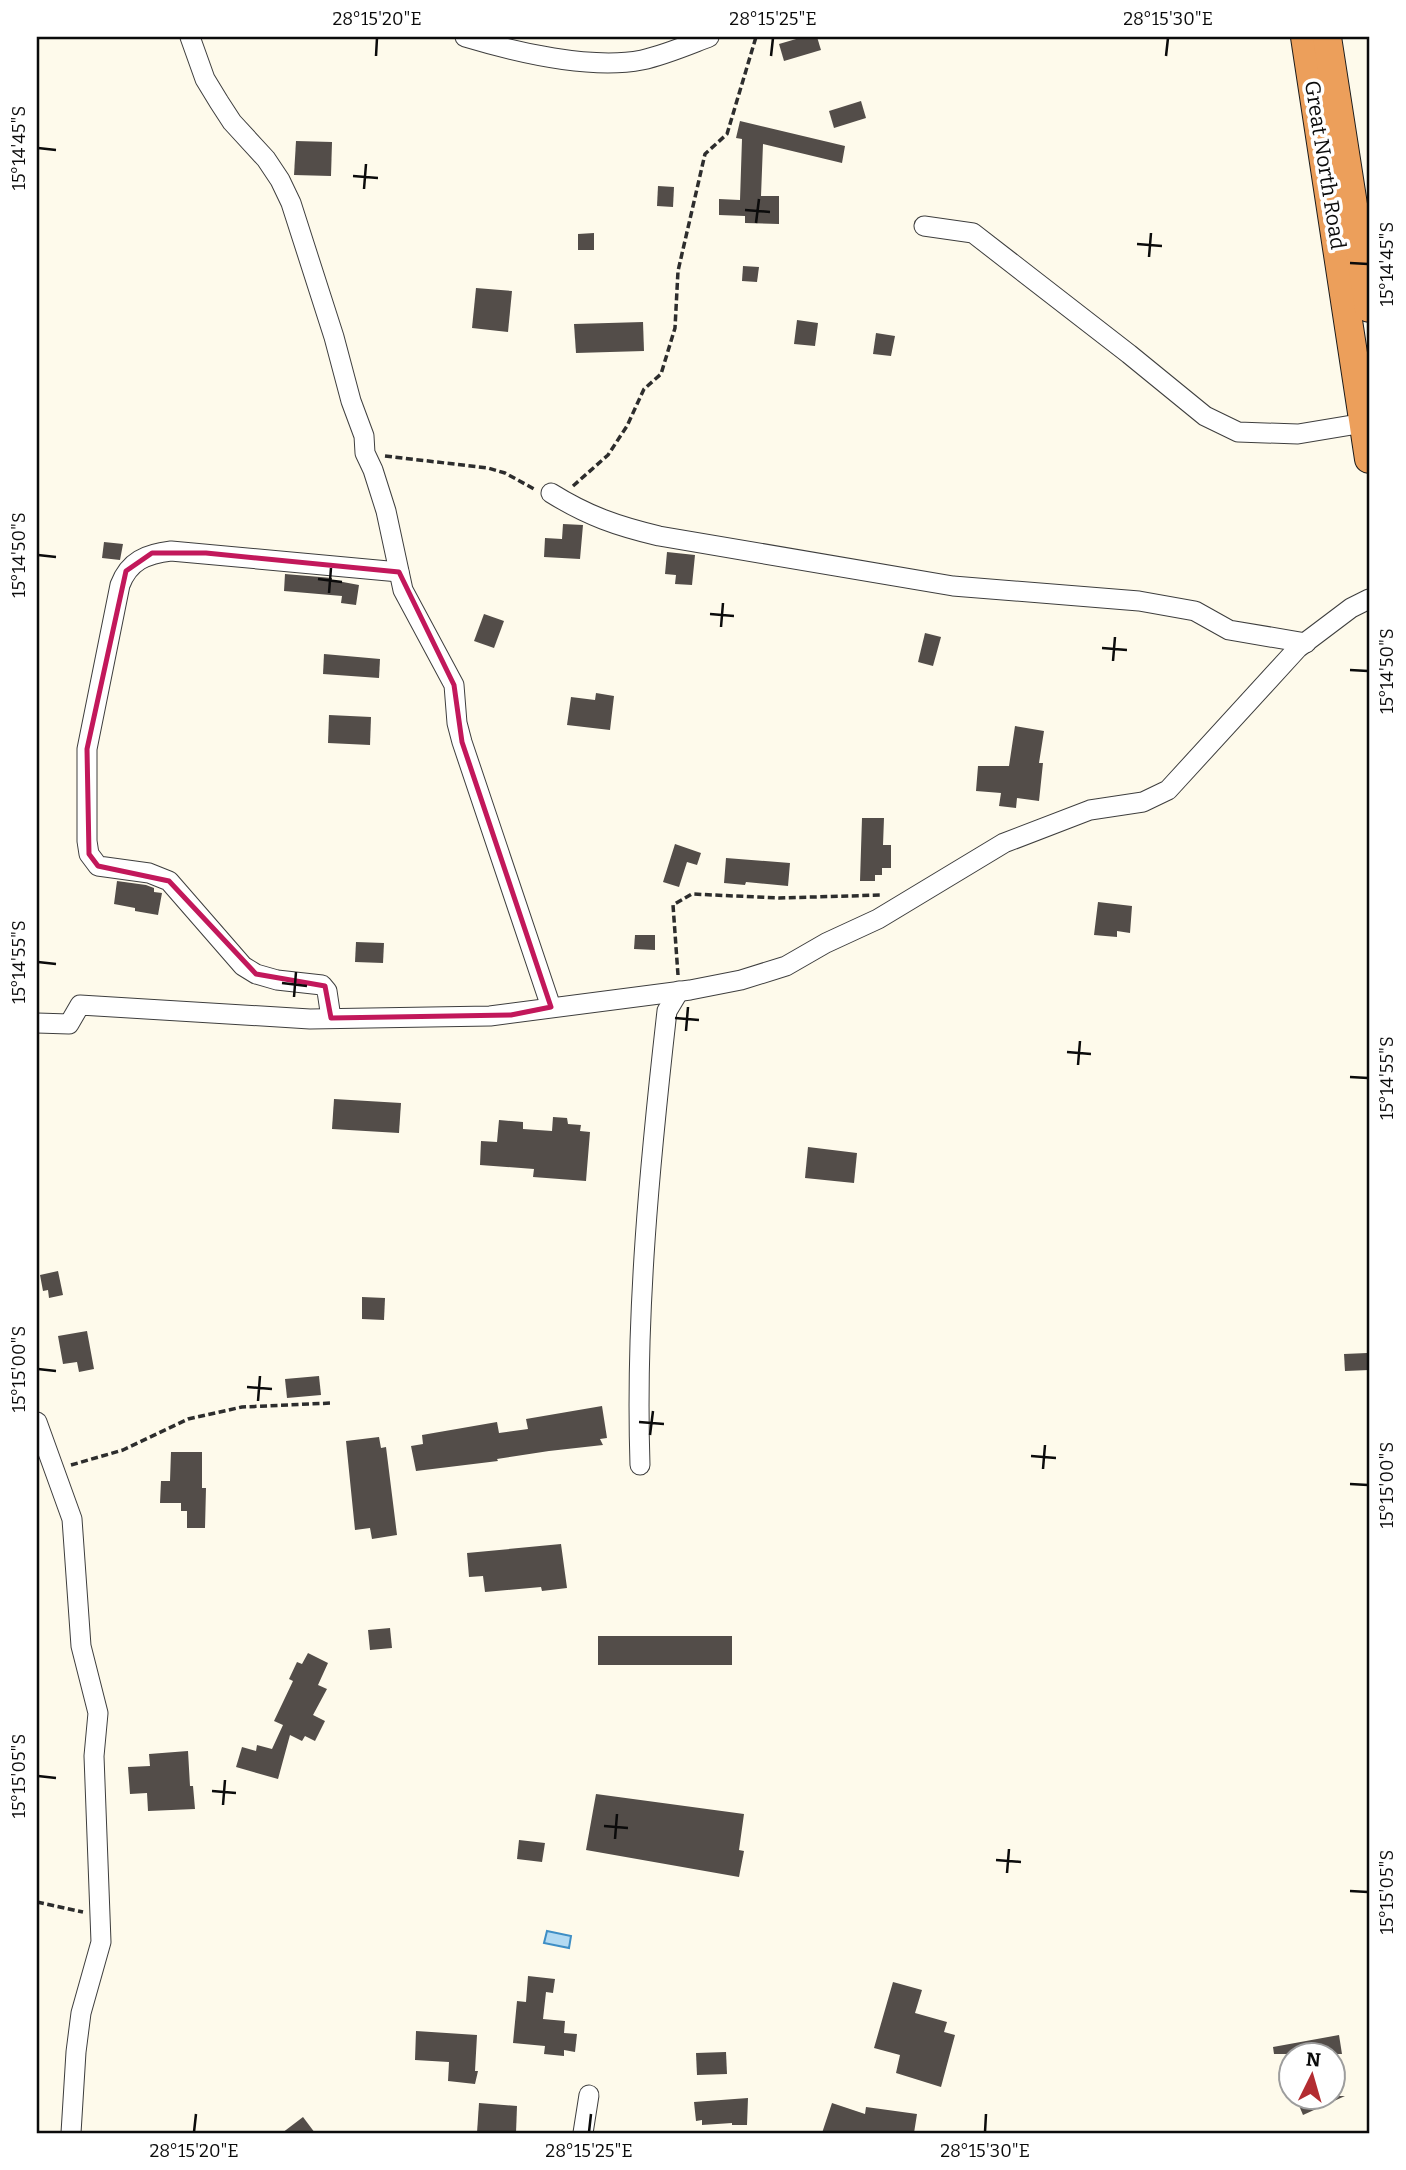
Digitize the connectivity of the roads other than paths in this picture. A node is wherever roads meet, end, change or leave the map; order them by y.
1 (190, 37) edge
2 (465, 37) edge
3 (709, 37) edge
4 (1314, 38) edge
5 (924, 226) dead end
6 (1363, 305) edge
7 (1364, 423) junction
8 (1369, 459) edge
9 (551, 493) road end
10 (399, 572) junction
11 (1369, 599) edge
12 (1306, 643) junction
13 (680, 991) junction
14 (551, 1007) junction
15 (331, 1018) junction
16 (37, 1023) edge
17 (37, 1422) edge
18 (640, 1465) dead end
19 (589, 2095) dead end
20 (71, 2133) edge
21 (583, 2133) edge

1 - 10 street
2 - 3 street
4 - 6 highway, Great North Road
5 - 7 street
6 - 7 highway, Great North Road
7 - 8 highway, Great North Road
9 - 12 street
10 - 14 street
10 - 15 street
11 - 12 street
12 - 13 street
13 - 14 street
13 - 18 street
14 - 15 street
15 - 16 street
17 - 20 street
19 - 21 street

